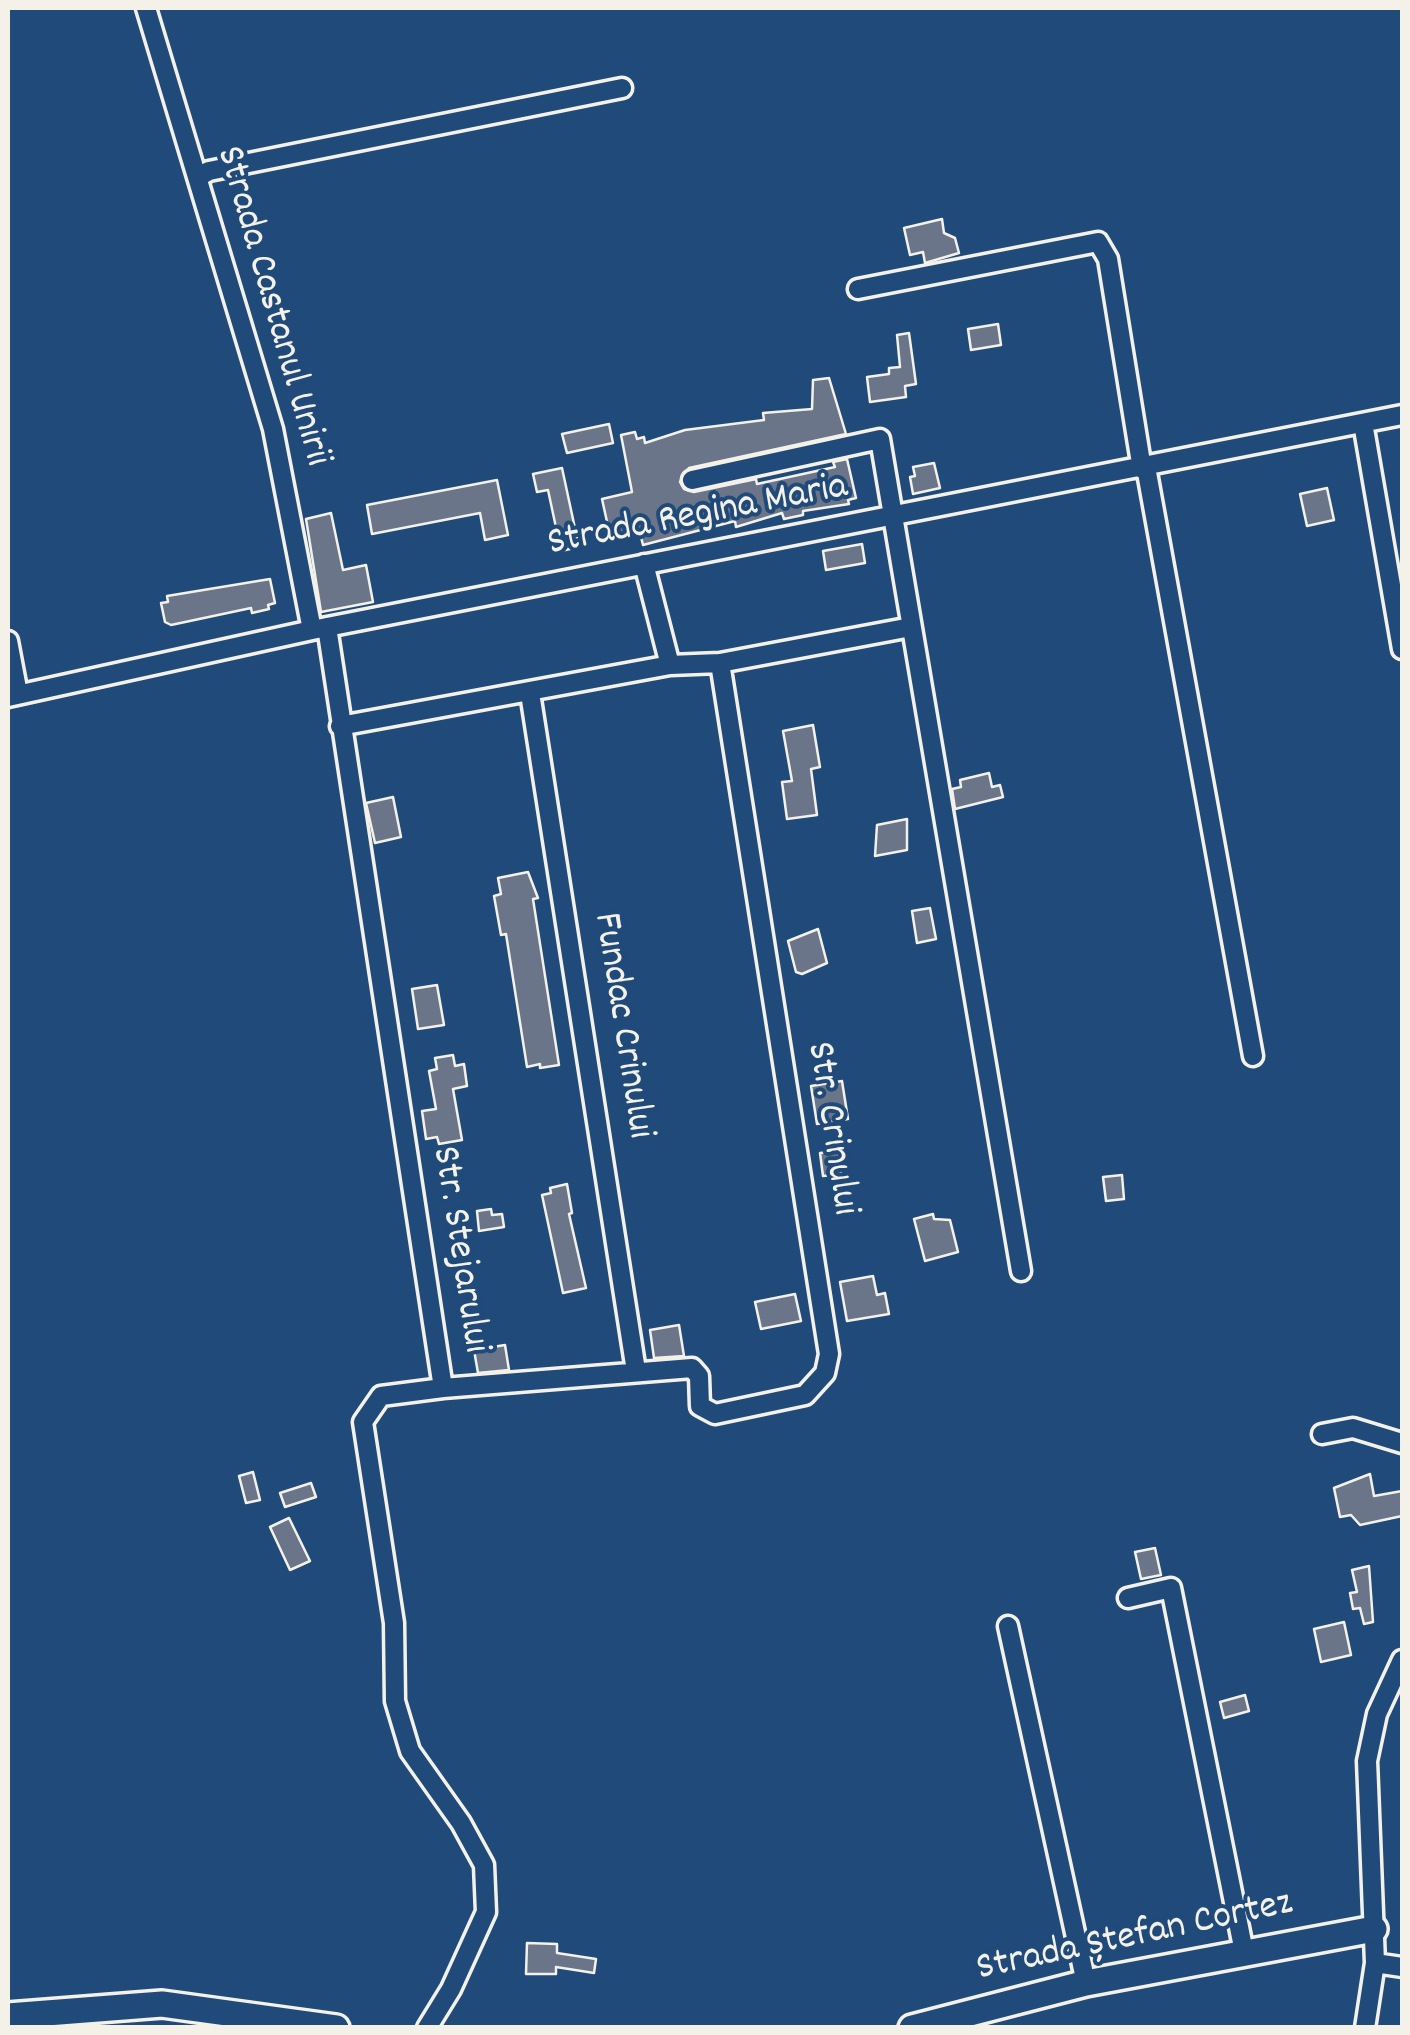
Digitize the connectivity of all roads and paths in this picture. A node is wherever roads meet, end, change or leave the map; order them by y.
1 (146, 8) edge
2 (622, 88) dead end
3 (198, 178) junction
4 (858, 289) dead end
5 (1402, 415) edge
6 (1362, 424) junction
7 (1144, 468) junction
8 (692, 480) dead end
9 (894, 516) junction
10 (644, 564) junction
11 (911, 627) junction
12 (320, 628) junction
13 (8, 641) edge
14 (1402, 649) edge
15 (720, 662) junction
16 (670, 664) junction
17 (530, 693) junction
18 (13, 696) edge
19 (340, 726) junction
20 (1253, 1056) dead end
21 (1021, 1270) dead end
22 (636, 1371) junction
23 (443, 1388) junction
24 (1322, 1434) dead end
25 (1402, 1443) edge
26 (1128, 1598) dead end
27 (1008, 1626) dead end
28 (1402, 1660) edge
29 (1374, 1929) junction
30 (1244, 1952) junction
31 (1375, 1963) junction
32 (1402, 1967) edge
33 (1086, 1982) junction
34 (8, 2016) edge
35 (336, 2028) edge
36 (426, 2028) edge
37 (912, 2028) edge
38 (1365, 2028) edge

1 - 3 street, Strada Castanul Unirii
2 - 3 street
3 - 12 street, Strada Castanul Unirii
4 - 7 street
5 - 6 street, Strada Regina Maria
6 - 7 street, Strada Regina Maria
6 - 14 street
7 - 9 street, Strada Regina Maria
7 - 20 street
8 - 9 street
9 - 10 street, Strada Regina Maria
9 - 11 street
10 - 12 street, Strada Regina Maria
10 - 16 street
11 - 15 street
11 - 21 street
12 - 18 street, Strada Regina Maria
12 - 19 street, Str. Stejarului
13 - 18 street
15 - 16 street
15 - 22 street, Str. Crinului
16 - 17 street
17 - 19 street
17 - 22 street, Fundac Crinului
19 - 23 street, Str. Stejarului
22 - 23 street
23 - 36 street, Str. Stejarului
24 - 25 street
26 - 30 street
27 - 33 street
28 - 29 street
29 - 30 street, Strada Ștefan Cortez
29 - 31 street
30 - 33 street, Strada Ștefan Cortez
31 - 32 street
31 - 38 street
33 - 37 street, Strada Ștefan Cortez
34 - 35 street

